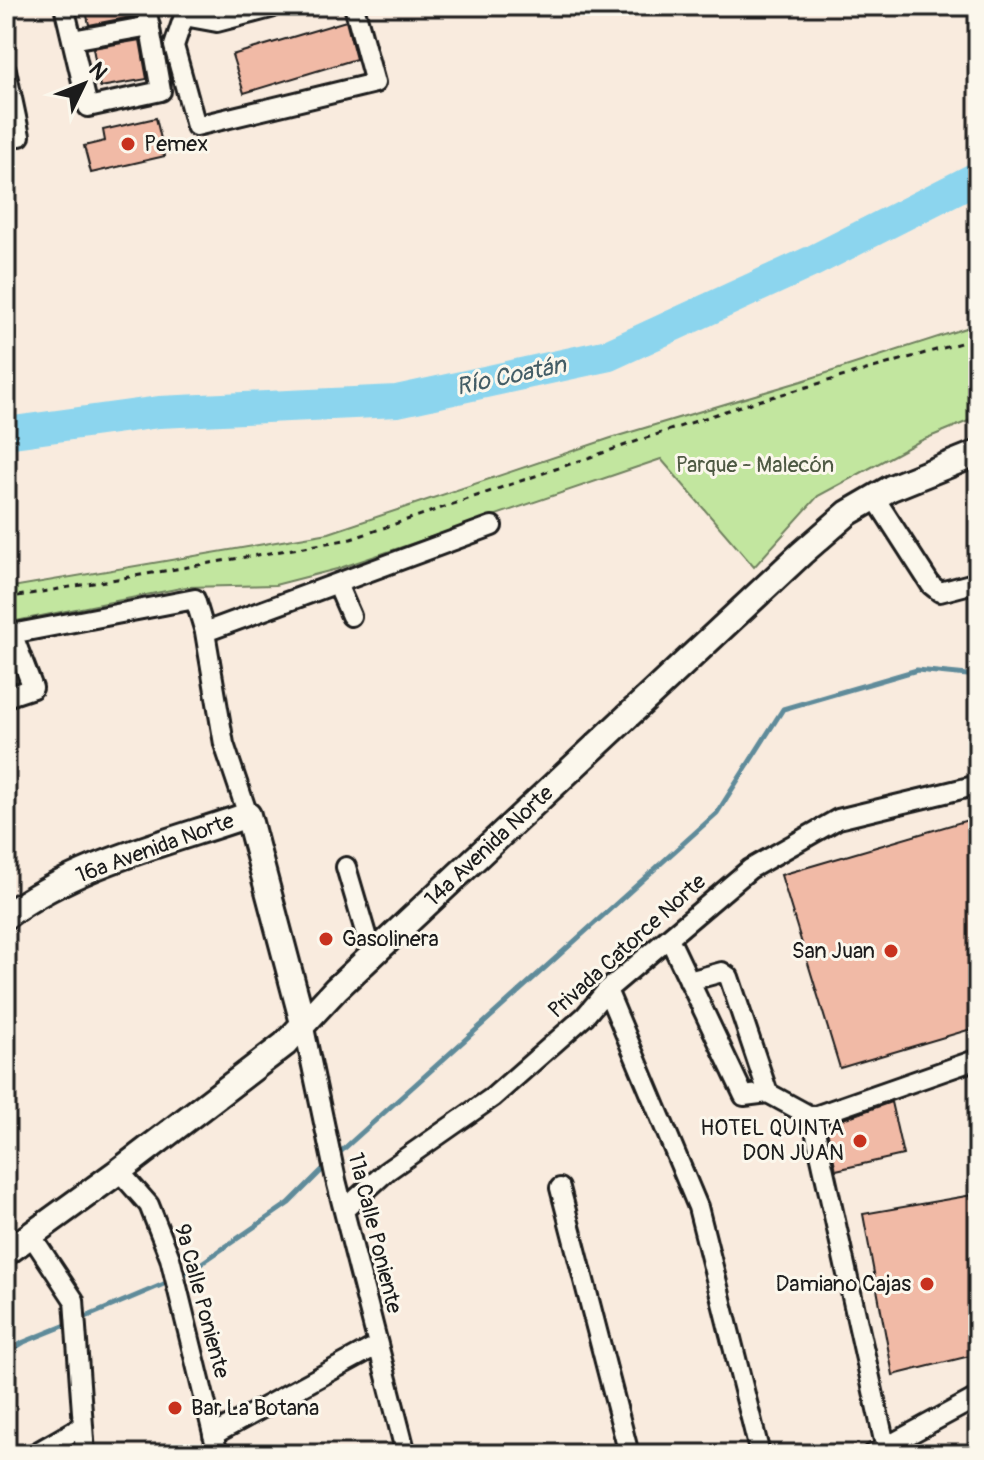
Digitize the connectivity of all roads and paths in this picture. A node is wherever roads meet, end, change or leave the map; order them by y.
1 (64, 6) edge
2 (146, 6) edge
3 (270, 6) edge
4 (354, 6) edge
5 (183, 11) edge
6 (150, 26) junction
7 (72, 40) junction
8 (6, 70) edge
9 (6, 135) edge
10 (978, 338) edge
11 (978, 453) edge
12 (875, 498) junction
13 (492, 526) dead end
14 (978, 582) edge
15 (337, 584) junction
16 (6, 598) edge
17 (351, 616) dead end
18 (205, 632) junction
19 (9, 634) edge
20 (6, 697) edge
21 (978, 785) edge
22 (248, 815) junction
23 (346, 867) dead end
24 (6, 916) edge
25 (669, 938) junction
26 (372, 955) junction
27 (290, 971) junction
28 (689, 981) junction
29 (336, 989) junction
30 (607, 990) junction
31 (303, 1023) junction
32 (978, 1059) edge
33 (768, 1093) junction
34 (812, 1117) junction
35 (119, 1171) junction
36 (560, 1188) dead end
37 (344, 1210) junction
38 (31, 1235) junction
39 (6, 1253) edge
40 (378, 1345) junction
41 (978, 1397) edge
42 (81, 1427) junction
43 (213, 1435) junction
44 (882, 1452) edge
45 (34, 1454) edge
46 (85, 1454) edge
47 (218, 1454) edge
48 (406, 1454) edge
49 (629, 1454) edge
50 (760, 1454) edge

1 - 7 street
2 - 6 street
3 - 5 street
4 - 5 street
6 - 7 street
6 - 7 street
8 - 9 street
10 - 16 path
11 - 12 main road, 14a Avenida Norte
12 - 14 street
12 - 26 main road, 14a Avenida Norte
13 - 15 street
15 - 17 street
15 - 18 street
18 - 19 street
18 - 22 street
19 - 20 street
21 - 25 street, Privada Catorce Norte
22 - 24 main road, 16a Avenida Norte
22 - 27 main road, 16a Avenida Norte
23 - 26 street
25 - 28 street
25 - 30 street, Privada Catorce Norte
26 - 29 main road, 14a Avenida Norte
27 - 29 main road
27 - 31 main road, 16a Avenida Norte
28 - 33 street
28 - 33 street
29 - 31 main road, 14a Avenida Norte
30 - 37 street, Privada Catorce Norte
30 - 50 street
31 - 35 main road, 14a Avenida Norte
31 - 37 street, 11a Calle Poniente
32 - 34 street
33 - 34 street
34 - 44 street
35 - 38 main road, 14a Avenida Norte
35 - 43 street, 9a Calle Poniente
36 - 49 street
37 - 40 street, 11a Calle Poniente
38 - 39 main road, 14a Avenida Norte
38 - 42 street
40 - 43 street
40 - 48 street, 11a Calle Poniente
41 - 44 street
42 - 45 street
42 - 46 street
43 - 47 street, 9a Calle Poniente

